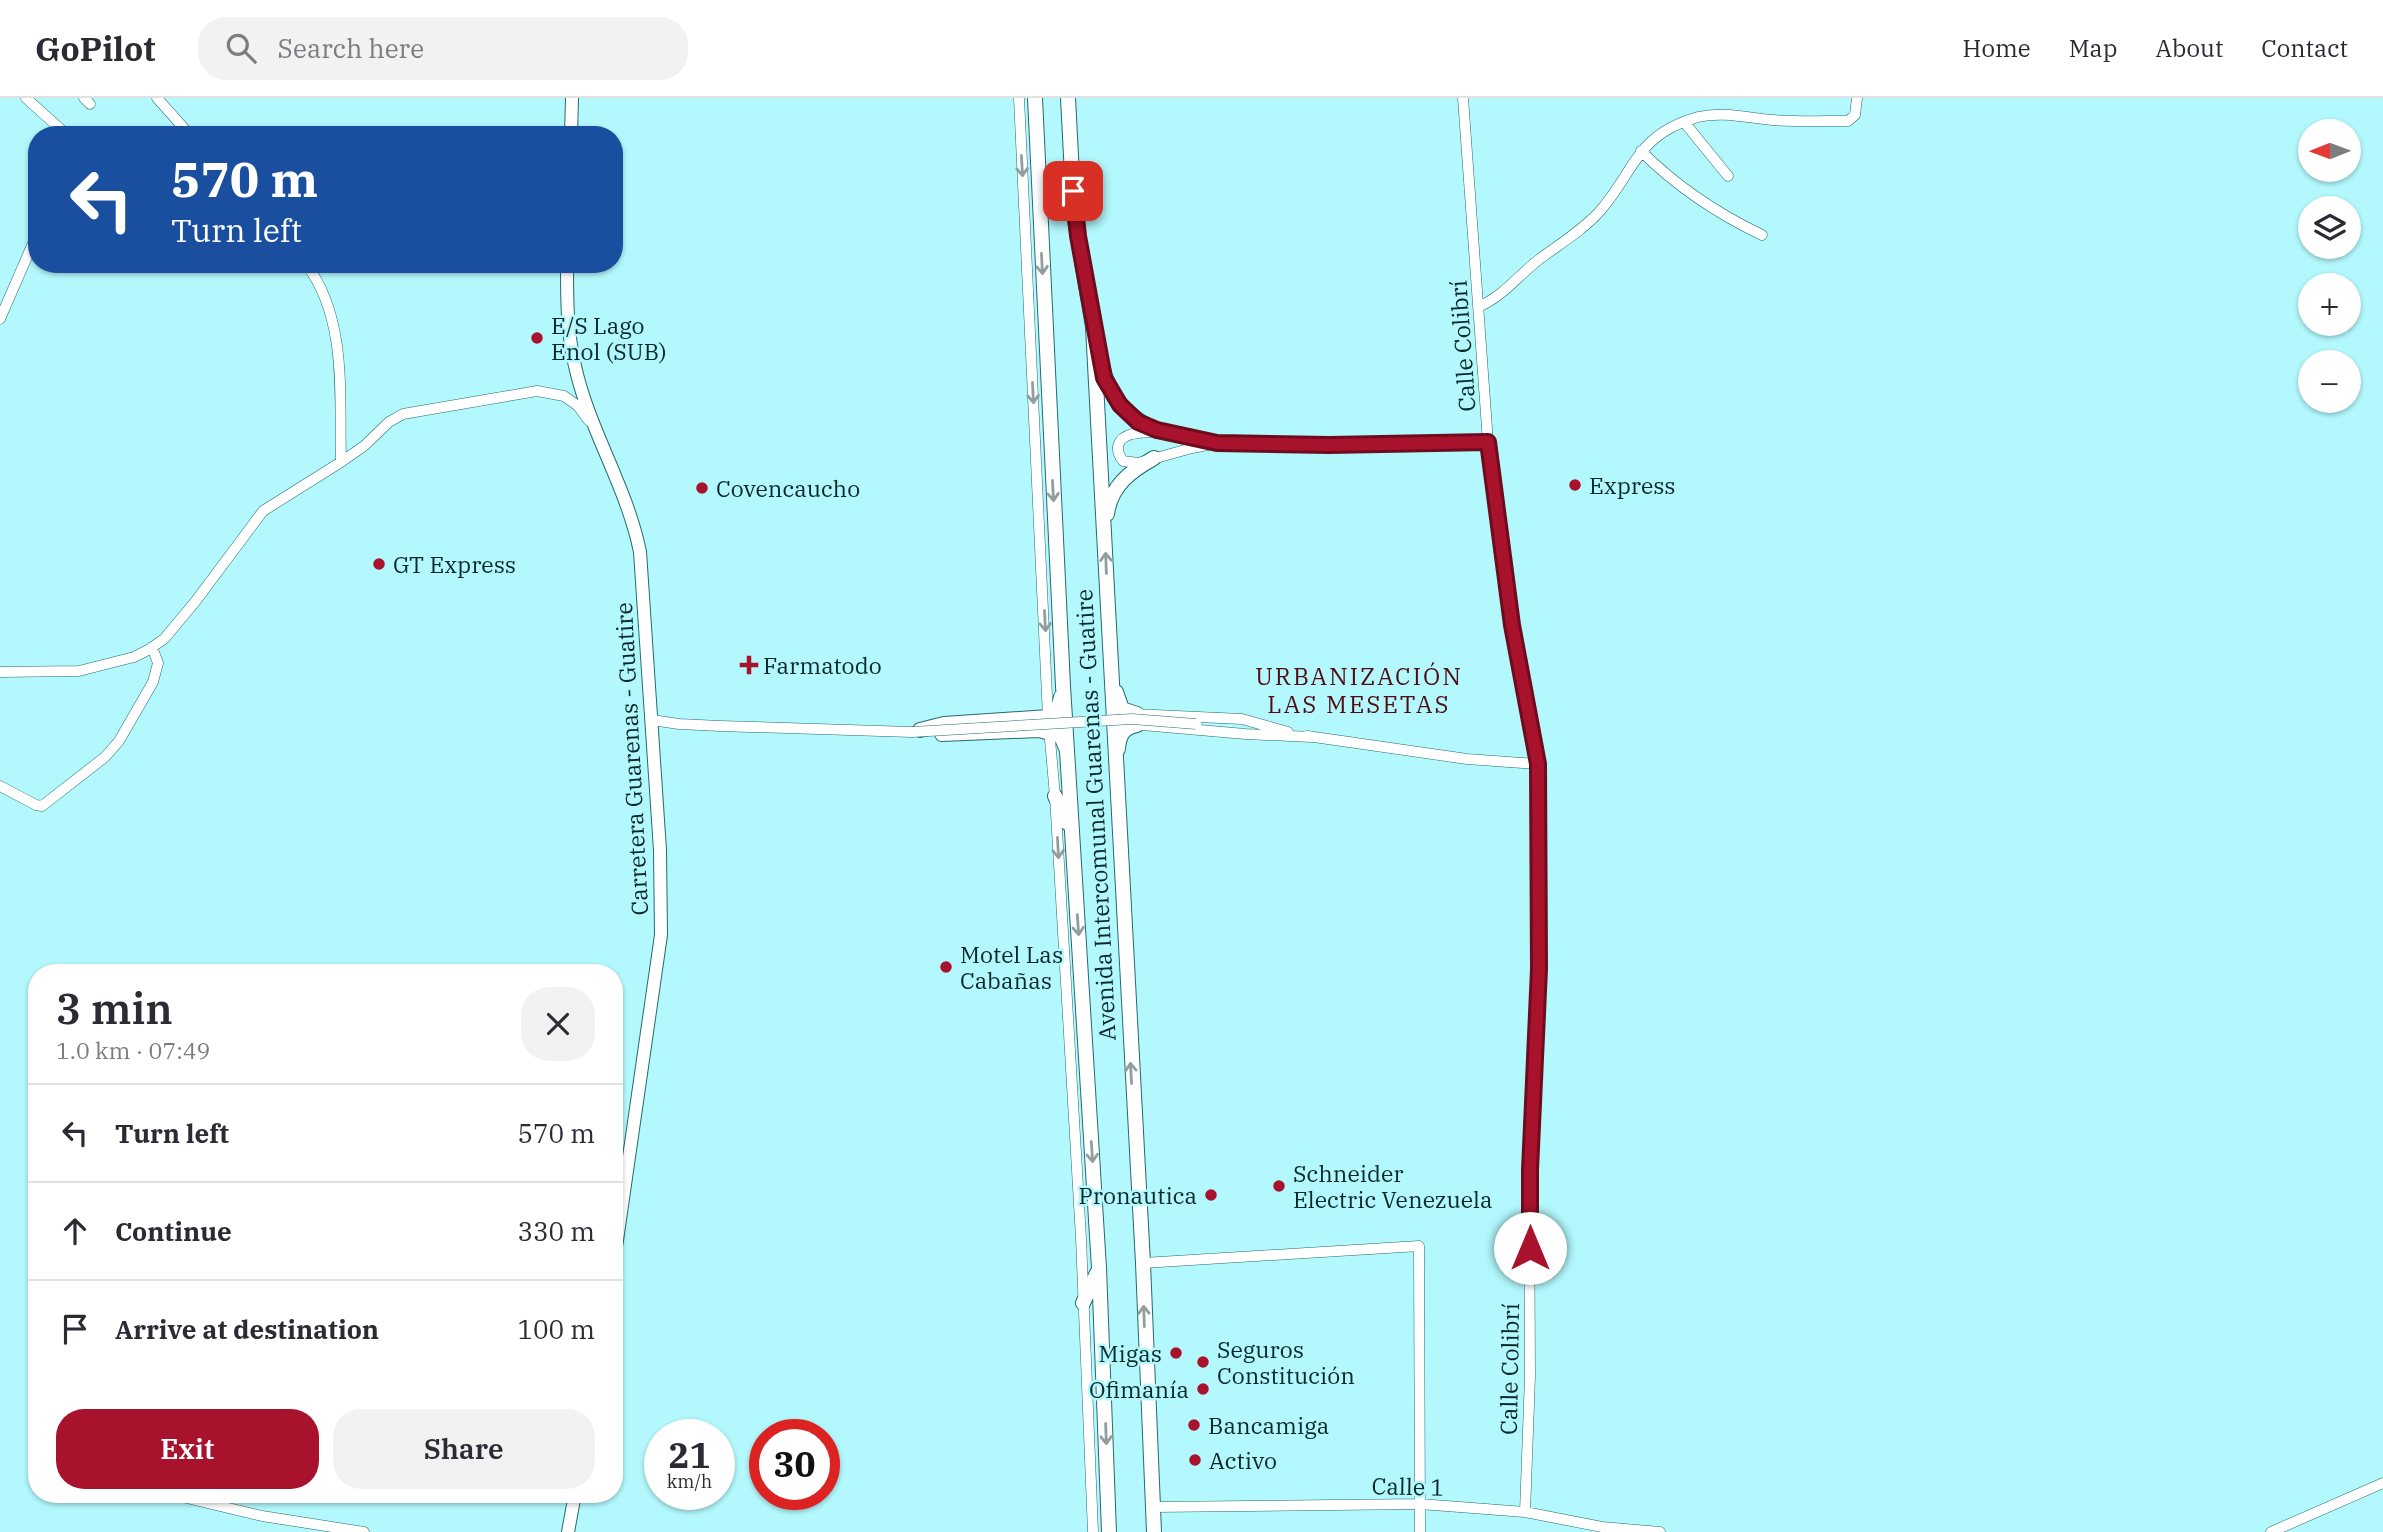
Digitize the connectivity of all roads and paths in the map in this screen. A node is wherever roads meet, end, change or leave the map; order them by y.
1 (26, 98) edge
2 (157, 98) edge
3 (172, 98) edge
4 (572, 98) edge
5 (1019, 98) edge
6 (1035, 98) edge
7 (1068, 98) edge
8 (1463, 98) edge
9 (1857, 98) edge
10 (167, 109) junction
11 (1684, 122) junction
12 (57, 126) edge
13 (182, 126) edge
14 (571, 126) edge
15 (1642, 151) junction
16 (1728, 176) dead end
17 (1762, 235) dead end
18 (28, 253) edge
19 (313, 273) edge
20 (567, 273) edge
21 (2, 306) edge
22 (1478, 307) junction
23 (0, 319) edge
24 (1093, 327) junction
25 (1157, 430) junction
26 (598, 432) junction
27 (1488, 442) junction
28 (1217, 443) junction
29 (1154, 458) junction
30 (341, 462) junction
31 (1105, 536) junction
32 (152, 647) junction
33 (1110, 667) junction
34 (0, 672) edge
35 (1063, 686) junction
36 (652, 720) junction
37 (1137, 720) junction
38 (1049, 725) junction
39 (912, 732) junction
40 (1288, 732) junction
41 (1311, 737) junction
42 (1066, 749) junction
43 (1538, 764) junction
44 (1117, 778) junction
45 (0, 786) edge
46 (1055, 796) junction
47 (1072, 835) junction
48 (623, 1199) edge
49 (1143, 1263) junction
50 (1099, 1268) junction
51 (1083, 1303) junction
52 (2383, 1483) edge
53 (208, 1503) edge
54 (573, 1503) edge
55 (1420, 1504) junction
56 (1154, 1507) junction
57 (1525, 1512) junction
58 (2296, 1527) edge
59 (364, 1532) edge
60 (568, 1532) edge
61 (1093, 1532) edge
62 (1109, 1532) edge
63 (1154, 1532) edge
64 (1420, 1532) edge
65 (1660, 1532) edge
66 (2271, 1532) edge

1 - 12 street
2 - 10 street
3 - 10 street
4 - 14 main road
5 -> 38 street, Avenida Intercomunal Guarenas - Guatire
6 -> 35 highway, Avenida Intercomunal Guarenas - Guatire
7 - 24 highway, Avenida Intercomunal Guarenas - Guatire
8 - 22 street, Calle Colibrí
9 - 11 street
10 - 13 street
11 - 15 street
11 - 16 street
15 - 17 street
15 - 22 street
18 - 21 street
19 - 30 street
20 - 26 main road, Carretera Guarenas - Guatire
21 - 23 street
22 - 27 street, Calle Colibrí
24 - 25 highway
24 - 31 highway, Avenida Intercomunal Guarenas - Guatire
25 - 28 street
25 - 29 street
26 - 30 street
26 - 36 main road, Carretera Guarenas - Guatire
27 - 28 street
27 - 43 street, Calle Colibrí
28 - 29 street
29 - 31 highway
30 - 32 street
33 -> 31 highway, Avenida Intercomunal Guarenas - Guatire
32 - 34 street
32 - 45 street
33 - 37 highway
33 - 44 highway, Avenida Intercomunal Guarenas - Guatire
35 - 38 highway
35 - 42 highway, Avenida Intercomunal Guarenas - Guatire
36 - 39 street
36 - 48 main road, Carretera Guarenas - Guatire
37 - 40 street
37 - 41 street
37 - 44 highway
38 - 39 highway
38 - 42 highway
38 - 46 street, Avenida Intercomunal Guarenas - Guatire
39 - 40 street, bridge
40 - 41 street
41 - 43 street
42 - 47 highway, Avenida Intercomunal Guarenas - Guatire
43 - 57 street, Calle Colibrí
49 -> 44 highway, Avenida Intercomunal Guarenas - Guatire
46 - 47 highway
46 -> 51 street, Avenida Intercomunal Guarenas - Guatire
47 -> 50 highway, Avenida Intercomunal Guarenas - Guatire
49 - 55 street
56 -> 49 highway, Avenida Intercomunal Guarenas - Guatire
50 - 51 highway
50 -> 62 highway, Avenida Intercomunal Guarenas - Guatire
51 - 61 street, Avenida Intercomunal Guarenas - Guatire
52 - 58 street
53 - 59 street
54 - 60 main road
55 - 56 street, Calle 1
55 - 57 street, Calle 1
55 - 64 street
56 - 63 highway, Avenida Intercomunal Guarenas - Guatire
57 - 65 street, Calle 1
58 - 66 street

